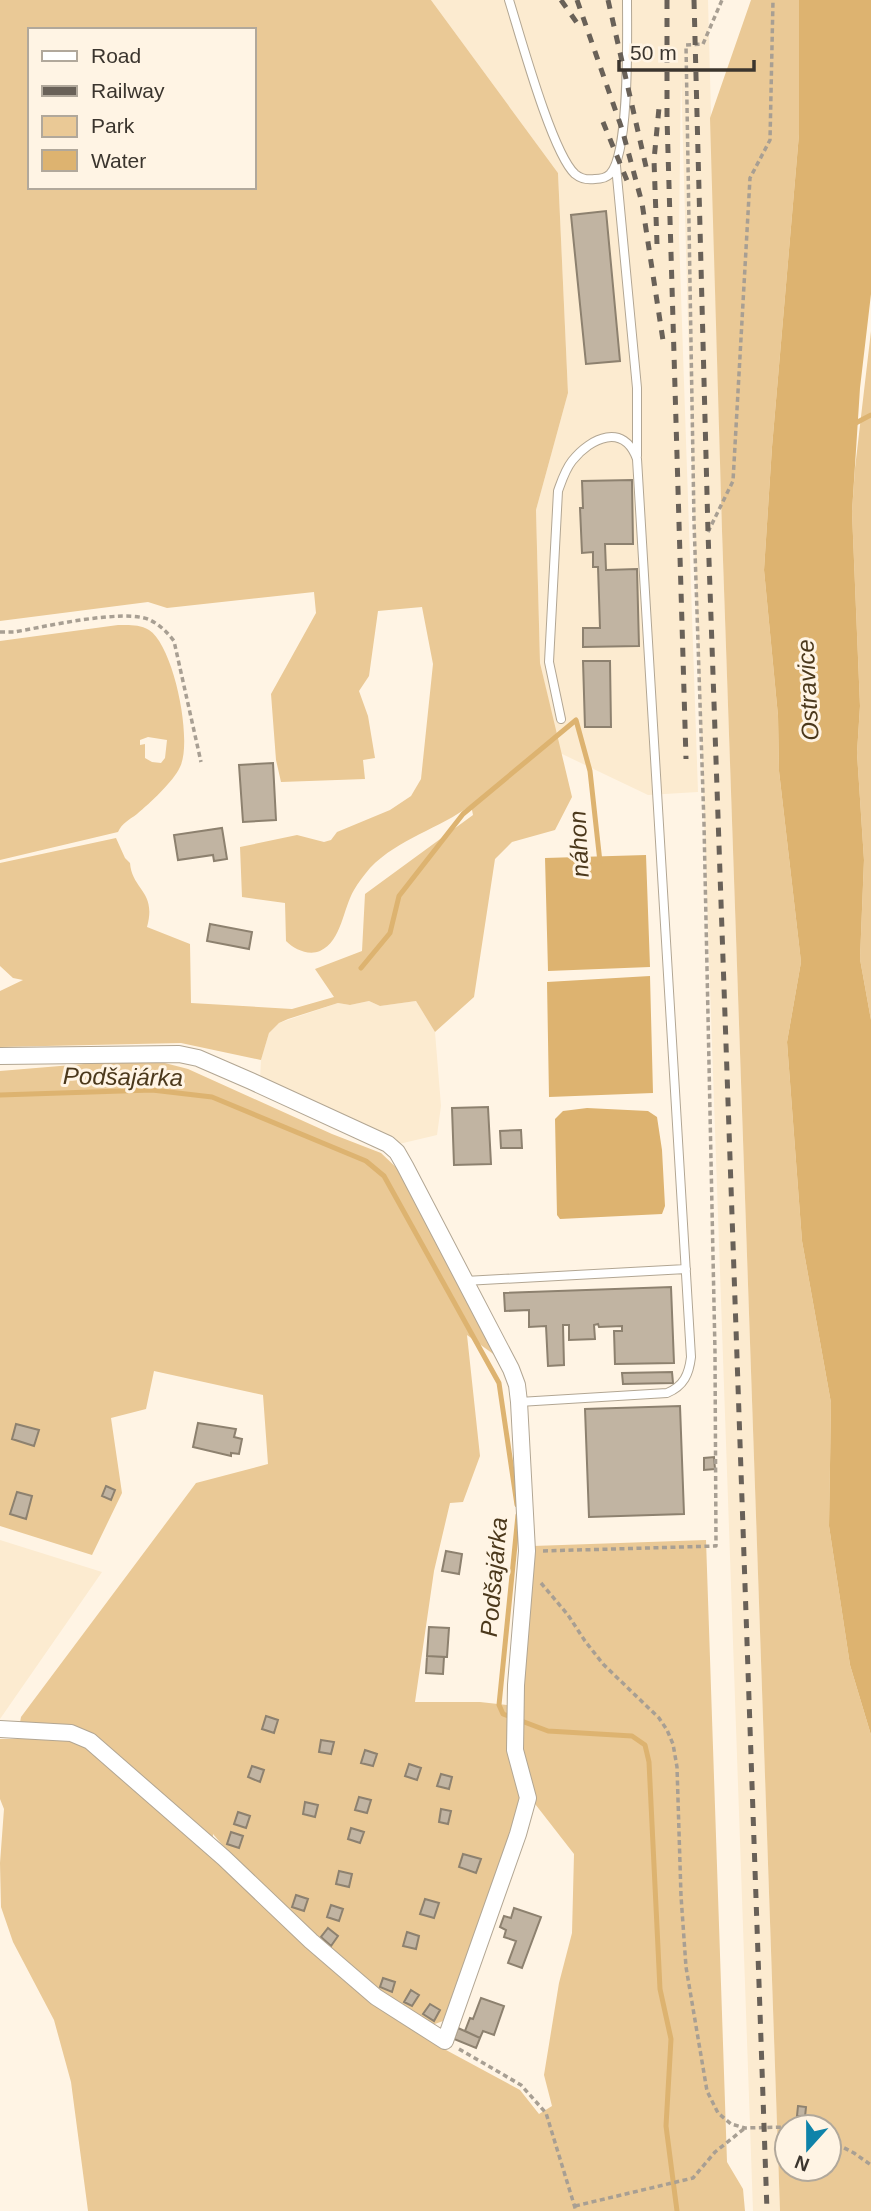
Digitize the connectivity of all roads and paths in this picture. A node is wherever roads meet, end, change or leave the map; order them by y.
1 (509, 0) edge
2 (627, 0) edge
3 (722, 0) edge
4 (773, 0) edge
5 (615, 164) junction
6 (637, 459) junction
7 (708, 531) dead end
8 (0, 632) edge
9 (561, 719) dead end
10 (201, 762) dead end
11 (0, 1056) edge
12 (686, 1269) junction
13 (465, 1281) junction
14 (519, 1402) junction
15 (527, 1551) junction
16 (525, 1571) junction
17 (0, 1729) edge
18 (445, 2040) junction
19 (773, 2127) edge
20 (745, 2128) junction
21 (843, 2146) edge
22 (871, 2165) edge
23 (575, 2208) edge

1 - 5 lane
2 - 5 lane
3 - 15 path
4 - 7 path
5 - 6 lane
6 - 9 lane
6 - 12 lane
8 - 10 path
11 - 13 street
12 - 13 lane
12 - 14 lane
13 - 14 street
14 - 15 street
15 - 16 street
16 - 18 street
16 - 20 path
17 - 18 street
18 - 23 path
19 - 20 path
20 - 23 path
21 - 22 path

